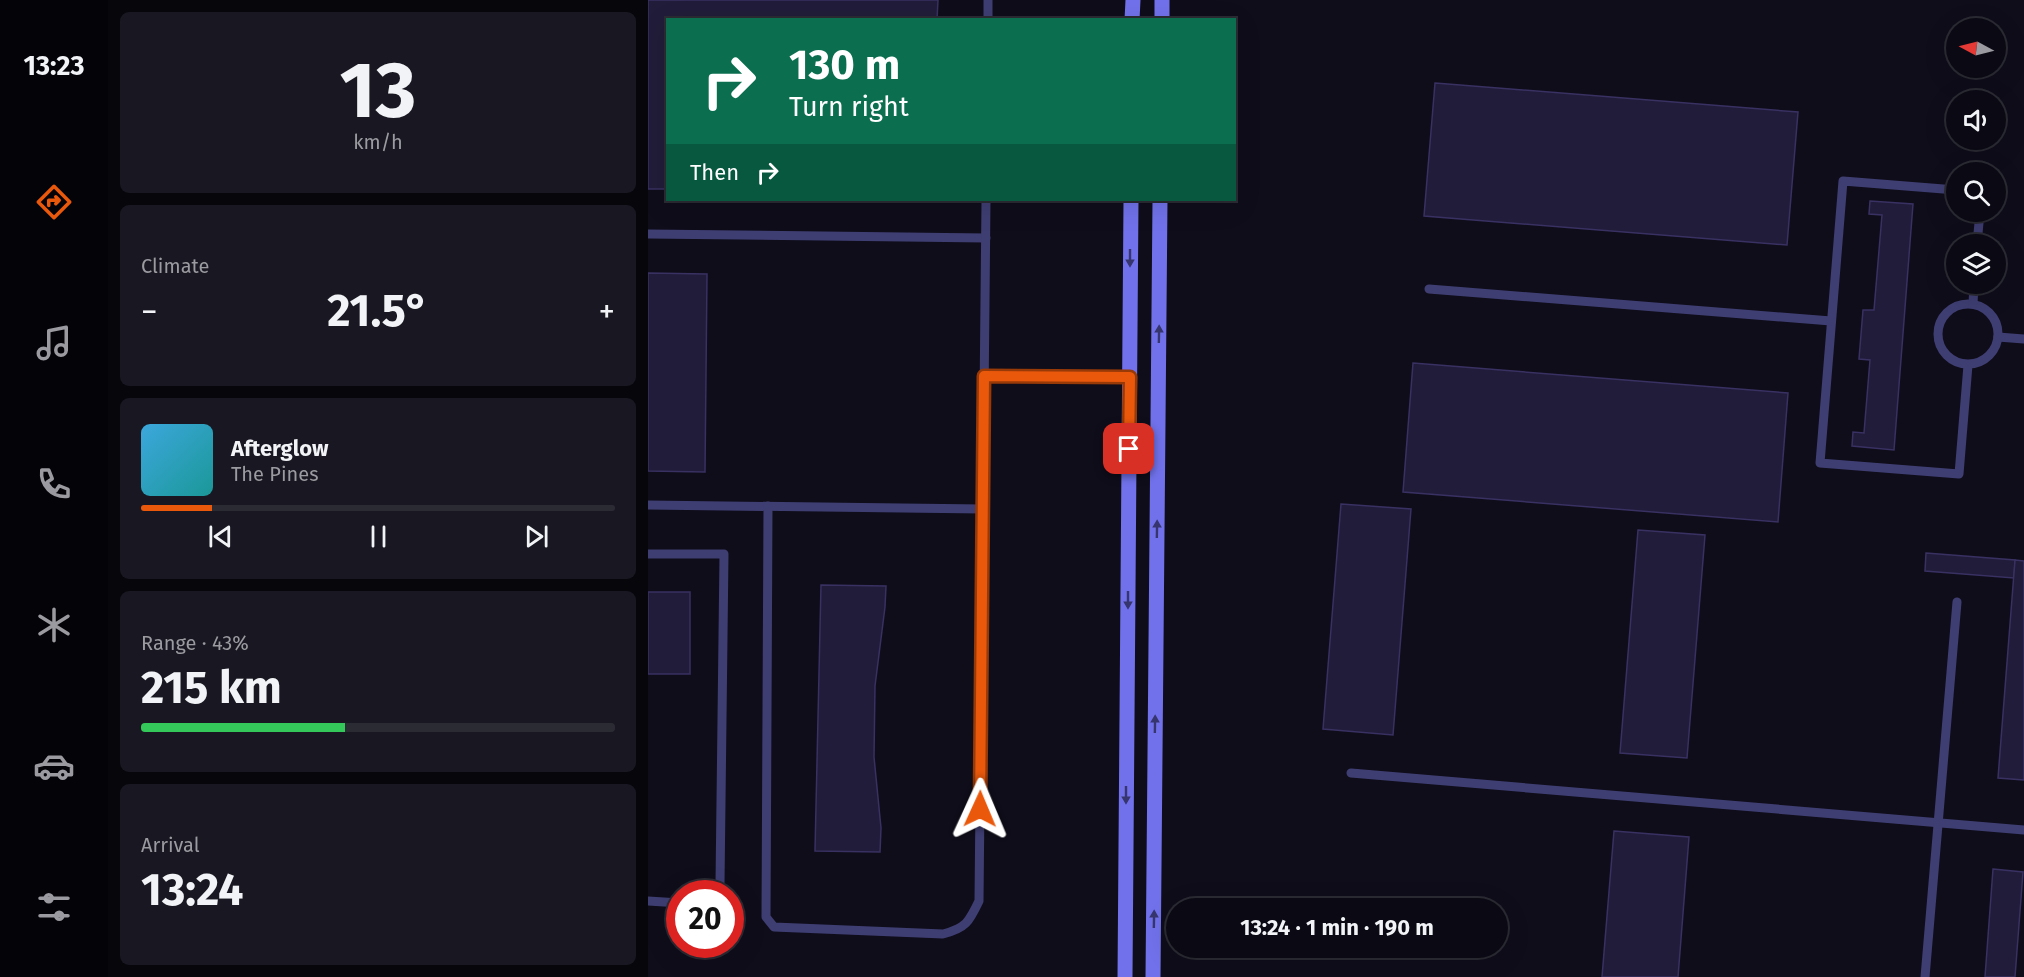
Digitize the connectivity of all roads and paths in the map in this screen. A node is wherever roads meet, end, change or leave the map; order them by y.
1 (988, 0) edge
2 (1133, 0) edge
3 (1162, 0) edge
4 (988, 18) edge
5 (1132, 18) edge
6 (1162, 18) edge
7 (1946, 189) edge
8 (986, 201) edge
9 (1131, 201) edge
10 (1160, 201) edge
11 (648, 234) edge
12 (986, 238) junction
13 (1429, 289) dead end
14 (1974, 294) edge
15 (1973, 304) junction
16 (1831, 321) junction
17 (1998, 337) junction
18 (2024, 339) edge
19 (1968, 365) junction
20 (984, 376) junction
21 (1130, 377) junction
22 (648, 505) edge
23 (768, 506) junction
24 (983, 509) junction
25 (648, 554) edge
26 (1957, 602) dead end
27 (1351, 773) dead end
28 (1938, 823) junction
29 (2024, 830) edge
30 (720, 880) edge
31 (648, 901) edge
32 (666, 902) edge
33 (1125, 977) edge
34 (1153, 977) edge
35 (1925, 977) edge

1 - 4 lane
2 - 5 street
3 - 6 street
7 - 16 lane
8 - 12 lane
9 -> 21 street
34 -> 10 street
11 - 12 lane
12 - 20 lane
13 - 16 lane
14 - 15 lane
15 - 17 lane
15 - 19 lane
16 - 19 lane
17 - 18 lane
17 - 19 lane
20 - 21 lane
20 - 24 lane
21 -> 33 street
22 - 23 lane
23 - 24 lane
23 - 24 lane
25 - 30 lane
26 - 28 lane
27 - 28 lane
28 - 29 lane
28 - 35 lane
31 - 32 lane

